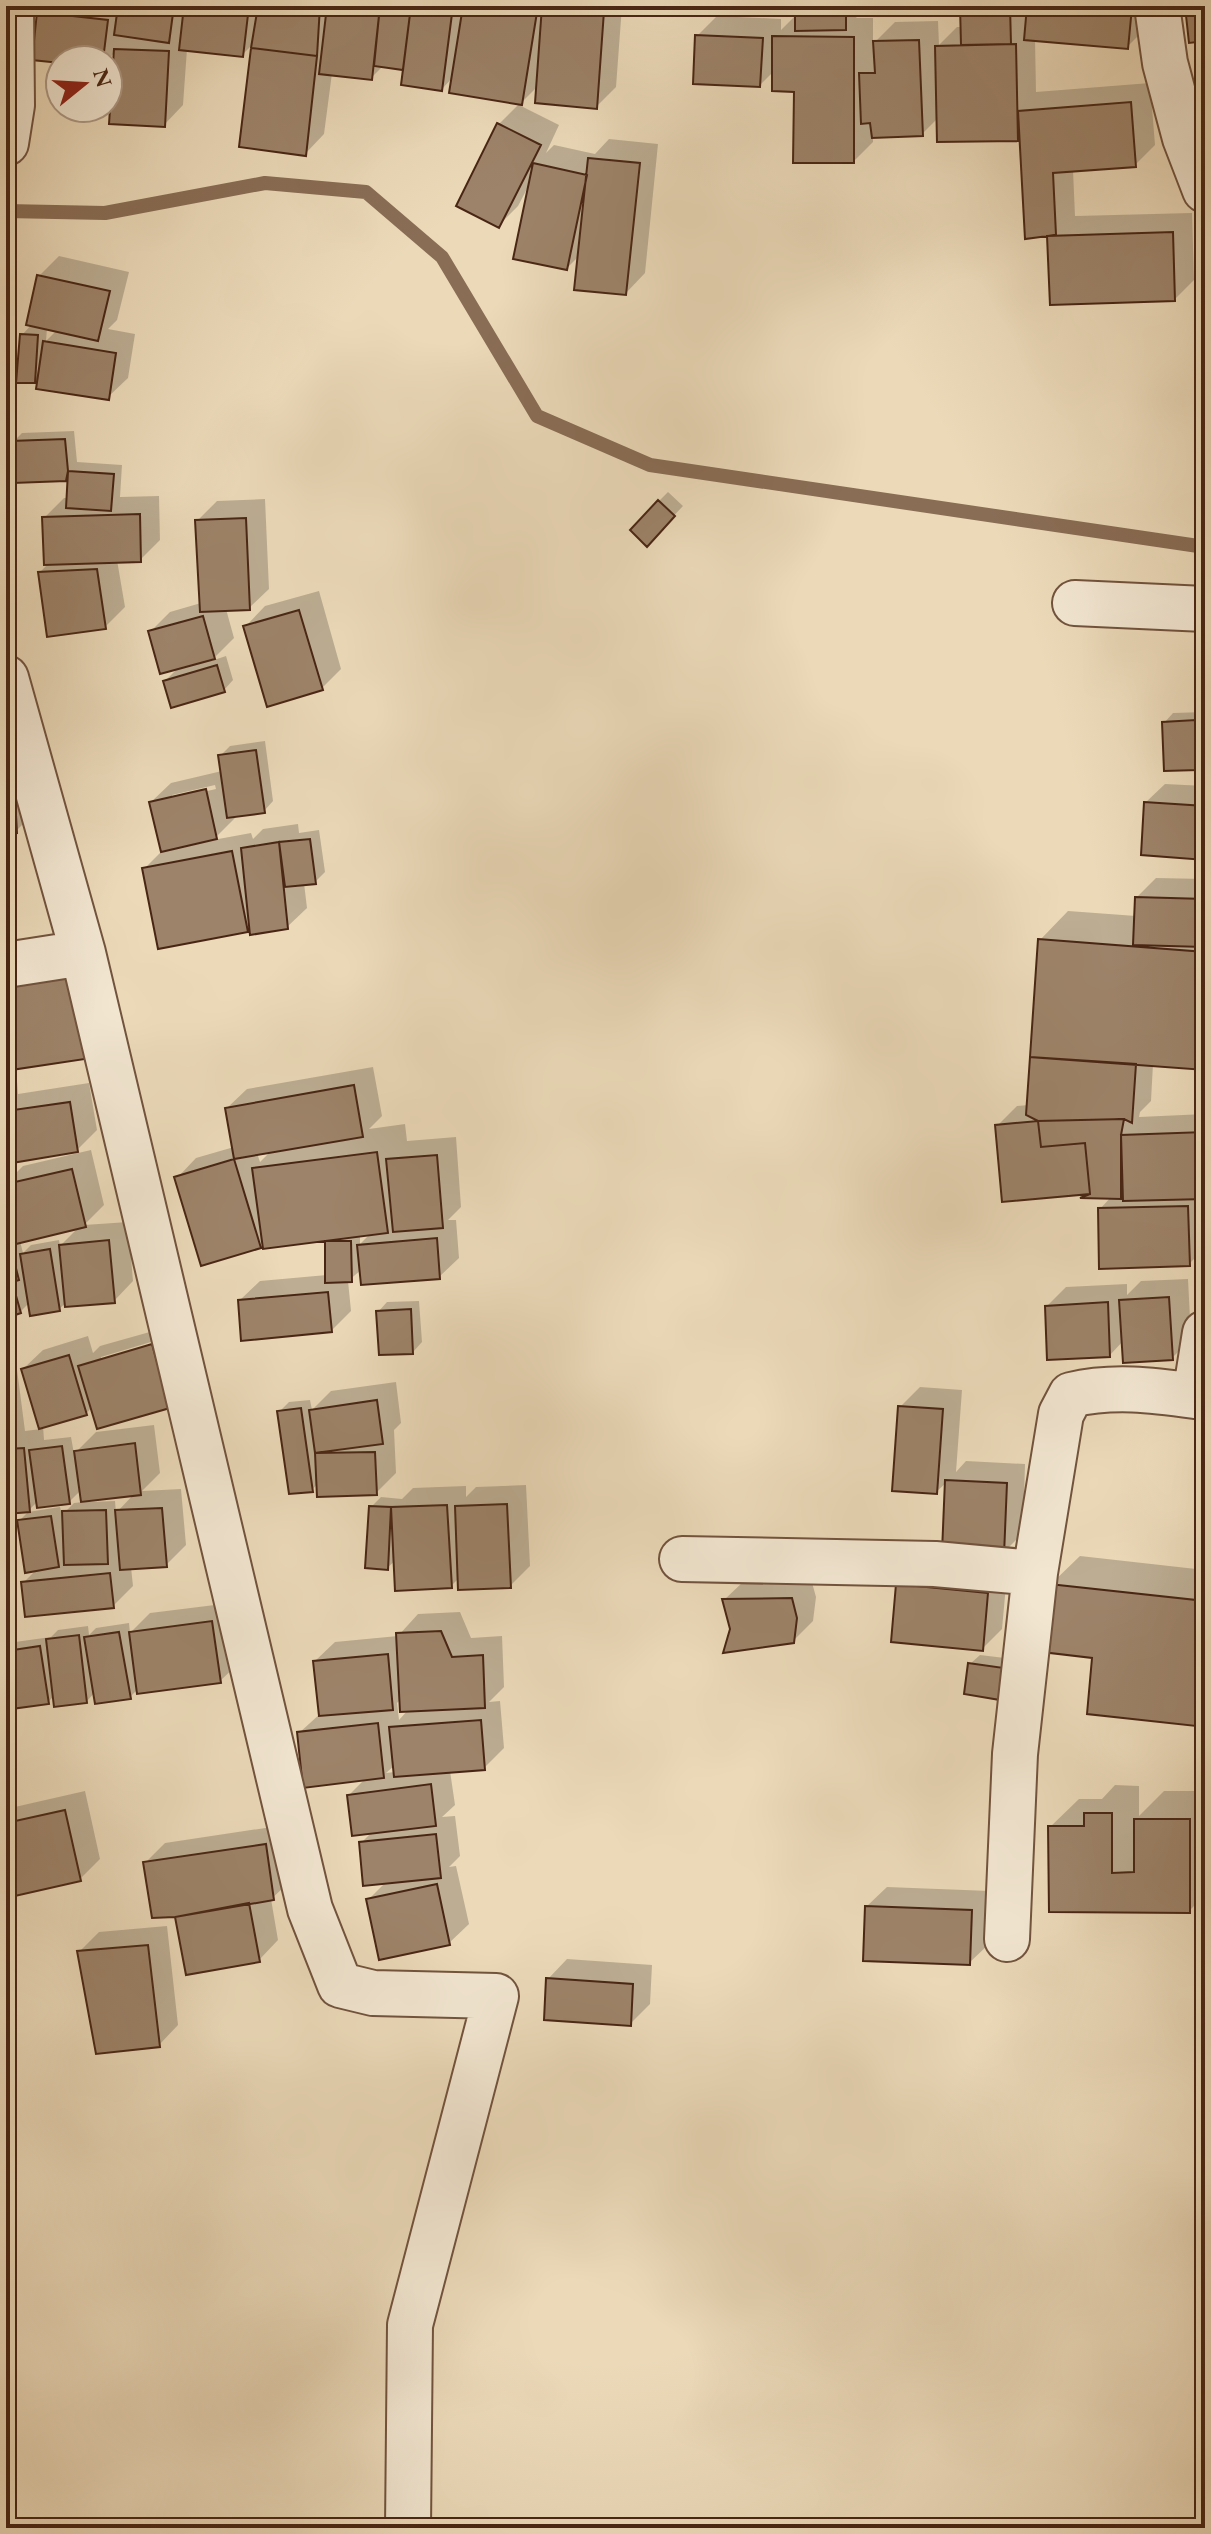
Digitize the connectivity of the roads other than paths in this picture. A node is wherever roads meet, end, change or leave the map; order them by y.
1 (11, 6) edge
2 (1157, 6) edge
3 (6, 143) edge
4 (1205, 190) edge
5 (1075, 603) dead end
6 (1205, 609) edge
7 (6, 678) edge
8 (83, 953) junction
9 (6, 965) edge
10 (1205, 1333) edge
11 (1200, 1397) edge
12 (682, 1559) dead end
13 (1035, 1573) junction
14 (1007, 1939) dead end
15 (408, 2528) edge

1 - 3 street
2 - 4 street
5 - 6 street
7 - 8 street
8 - 9 street
8 - 15 street
10 - 11 street
11 - 13 street
12 - 13 street
13 - 14 street

